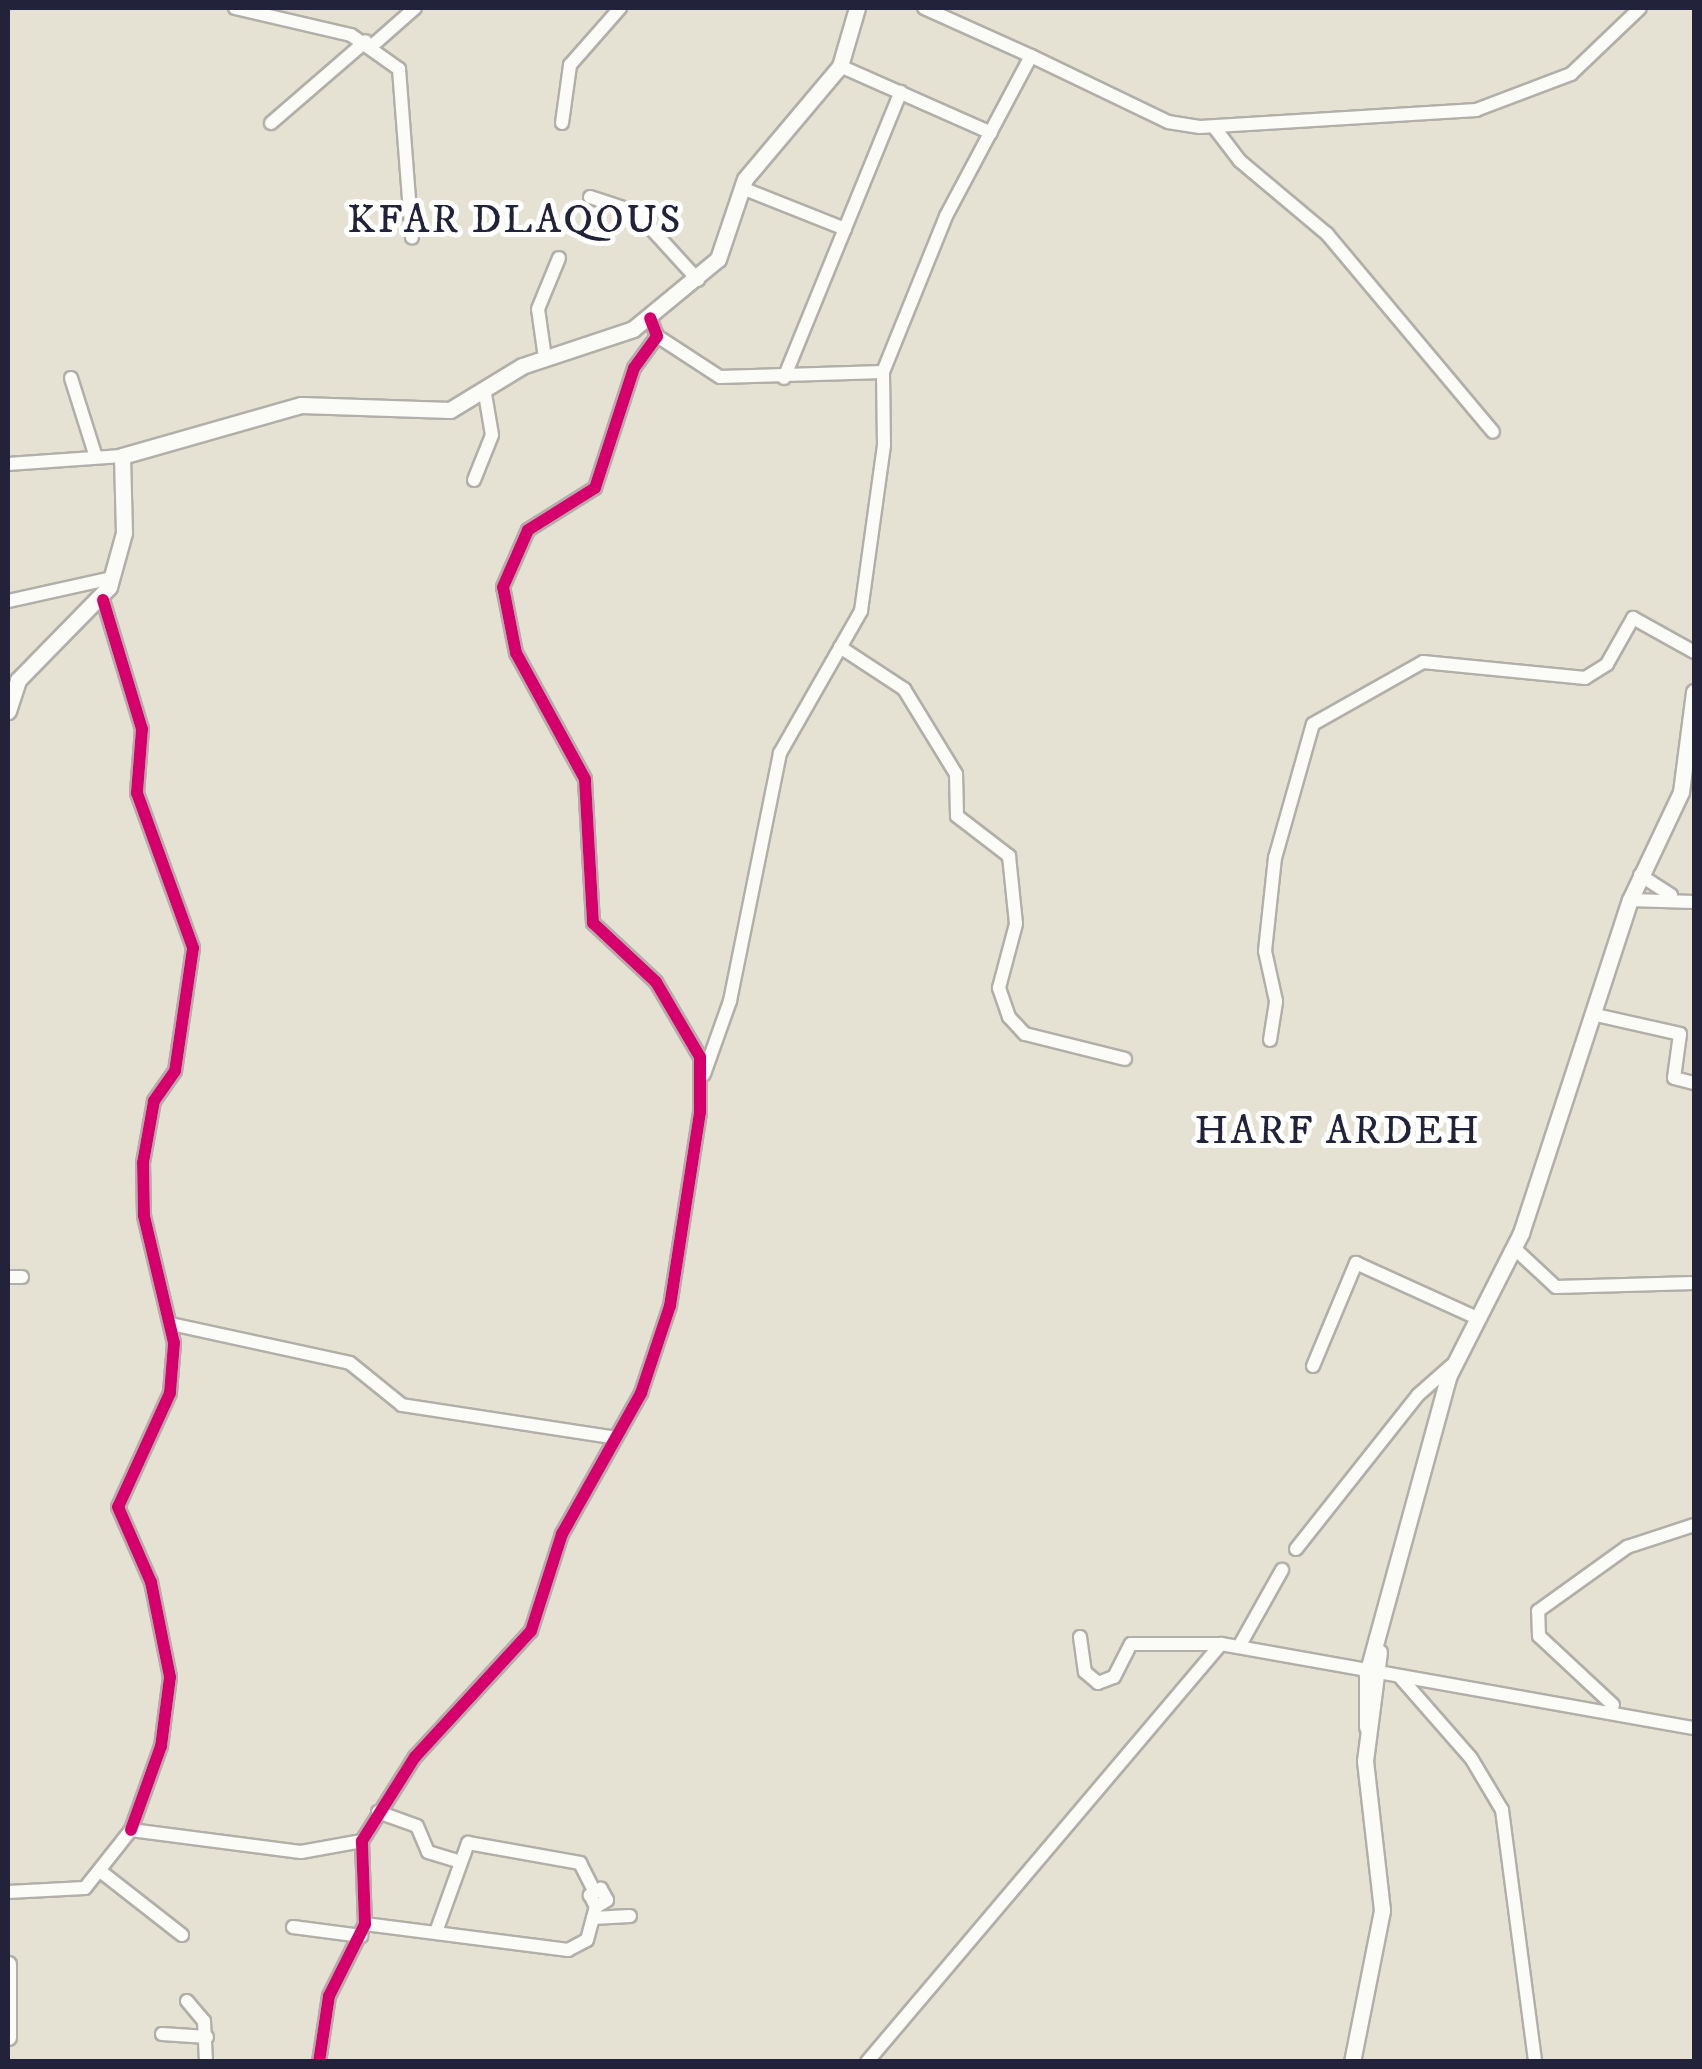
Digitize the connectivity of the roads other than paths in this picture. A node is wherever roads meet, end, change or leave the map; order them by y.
1 (234, 8) edge
2 (415, 8) edge
3 (620, 8) edge
4 (857, 8) edge
5 (924, 8) edge
6 (1640, 8) edge
7 (370, 43) junction
8 (1030, 56) junction
9 (840, 66) junction
10 (901, 92) junction
11 (270, 123) dead end
12 (562, 123) dead end
13 (1214, 127) junction
14 (991, 134) junction
15 (742, 188) junction
16 (590, 197) dead end
17 (845, 229) junction
18 (412, 237) dead end
19 (559, 258) dead end
20 (698, 280) junction
21 (650, 318) junction
22 (657, 336) junction
23 (545, 358) junction
24 (883, 372) junction
25 (70, 378) dead end
26 (784, 378) junction
27 (485, 394) junction
28 (1493, 432) dead end
29 (95, 454) junction
30 (122, 456) junction
31 (8, 464) edge
32 (474, 480) dead end
33 (112, 578) junction
34 (103, 600) junction
35 (8, 601) edge
36 (840, 647) junction
37 (1694, 652) edge
38 (1694, 692) edge
39 (8, 711) edge
40 (1640, 876) junction
41 (1630, 900) junction
42 (1694, 902) edge
43 (1596, 1015) junction
44 (1270, 1040) dead end
45 (1125, 1058) dead end
46 (702, 1077) junction
47 (1694, 1083) edge
48 (1514, 1248) junction
49 (1694, 1283) edge
50 (1477, 1318) junction
51 (171, 1324) junction
52 (1454, 1364) junction
53 (1314, 1366) dead end
54 (612, 1437) junction
55 (1694, 1526) edge
56 (1296, 1549) dead end
57 (1282, 1570) dead end
58 (1080, 1638) dead end
59 (1221, 1644) junction
60 (1242, 1644) junction
61 (1373, 1676) junction
62 (1400, 1678) junction
63 (1614, 1707) junction
64 (1694, 1728) edge
65 (378, 1812) junction
66 (131, 1830) junction
67 (362, 1841) junction
68 (458, 1861) junction
69 (104, 1874) junction
70 (8, 1892) edge
71 (594, 1912) junction
72 (630, 1916) dead end
73 (293, 1927) dead end
74 (363, 1930) junction
75 (436, 1932) junction
76 (182, 1935) dead end
77 (8, 1964) edge
78 (187, 2001) dead end
79 (162, 2034) dead end
80 (8, 2037) edge
81 (207, 2038) junction
82 (206, 2062) edge
83 (319, 2062) edge
84 (867, 2062) edge
85 (1352, 2062) edge
86 (1535, 2062) edge

1 - 7 street
2 - 7 street
3 - 12 street
4 - 9 main road
5 - 8 street
6 - 13 street
7 - 11 street
7 - 18 street
8 - 13 street
8 - 14 street
9 - 10 street
9 - 15 main road
10 - 14 street
10 - 17 street
13 - 28 street
14 - 24 street
15 - 17 street
15 - 20 main road
16 - 20 street
17 - 26 street
19 - 23 street
20 - 21 main road
21 - 22 street
21 - 23 main road
22 - 26 street
22 - 46 street
23 - 27 main road
24 - 26 street
24 - 36 street
25 - 29 street
27 - 30 main road
27 - 32 street
29 - 30 street
29 - 31 street
30 - 33 main road
33 - 34 main road
33 - 35 street
34 - 39 main road
34 - 51 street
36 - 45 street
36 - 46 street
37 - 44 street
38 - 40 main road
40 - 41 main road
40 - 42 street
41 - 42 street
41 - 43 main road
43 - 47 street
43 - 48 main road
46 - 54 street
48 - 49 street
48 - 50 main road
50 - 52 main road
50 - 53 street
51 - 54 street
51 - 66 street
52 - 56 street
52 - 61 main road
54 - 65 street
55 - 63 street
57 - 60 street
58 - 59 street
59 - 60 street
59 - 84 street
60 - 61 street
61 - 62 street
61 - 85 main road
62 - 63 street
62 - 86 street
63 - 64 street
65 - 67 street
65 - 68 street
66 - 67 street
66 - 69 street
67 - 74 street
68 - 71 street
68 - 75 street
69 - 70 street
69 - 76 street
71 - 72 street
71 - 75 street
73 - 74 street
74 - 75 street
74 - 83 street
77 - 80 main road
78 - 81 street
79 - 81 street
81 - 82 street

